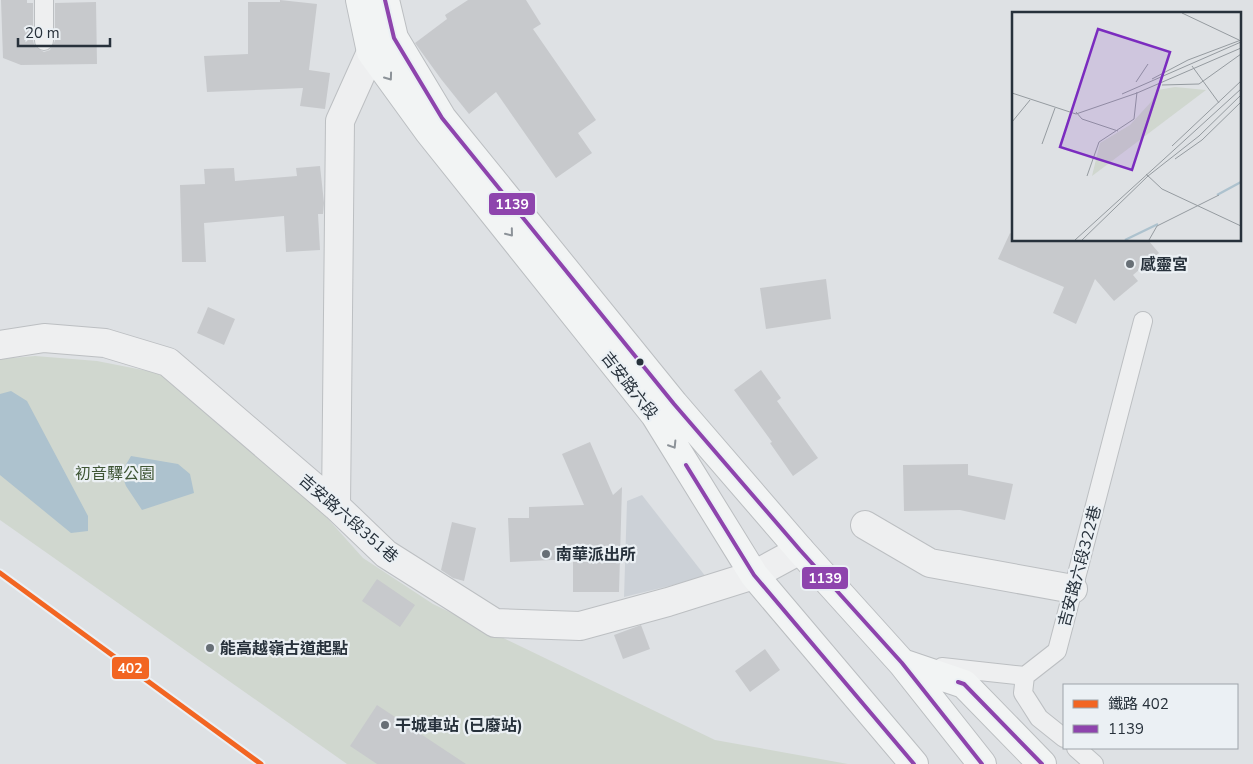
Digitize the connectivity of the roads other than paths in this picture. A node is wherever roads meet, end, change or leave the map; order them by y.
1 (44, 0) edge
2 (360, 0) edge
3 (385, 0) edge
4 (394, 38) junction
5 (44, 41) dead end
6 (371, 52) junction
7 (1144, 321) dead end
8 (0, 345) edge
9 (336, 506) junction
10 (865, 525) dead end
11 (800, 550) junction
12 (754, 576) junction
13 (1073, 589) junction
14 (902, 663) junction
15 (1025, 676) junction
16 (878, 722) junction
17 (1063, 737) edge
18 (1077, 749) edge
19 (898, 764) edge
20 (914, 764) edge
21 (982, 764) edge
22 (1042, 764) edge
23 (1094, 764) edge

1 - 5 lane
2 - 6 main road, 吉安路六段
3 - 4 main road, 吉安路六段
4 - 6 street
4 - 11 main road, 吉安路六段
6 - 9 street
6 -> 12 main road, 吉安路六段
7 - 13 lane, 吉安路六段322巷
8 - 9 street, 吉安路六段351巷
9 - 12 street, 吉安路六段351巷
10 - 13 street
11 - 12 street, 吉安路六段351巷
11 - 14 main road, 吉安路六段
12 - 16 main road, 吉安路六段
13 - 15 lane, 吉安路六段322巷
14 - 15 lane
14 - 21 main road, 吉安路六段
14 - 22 main road
15 - 17 lane
16 - 19 main road
16 - 20 main road, 吉安路六段
18 - 23 lane

